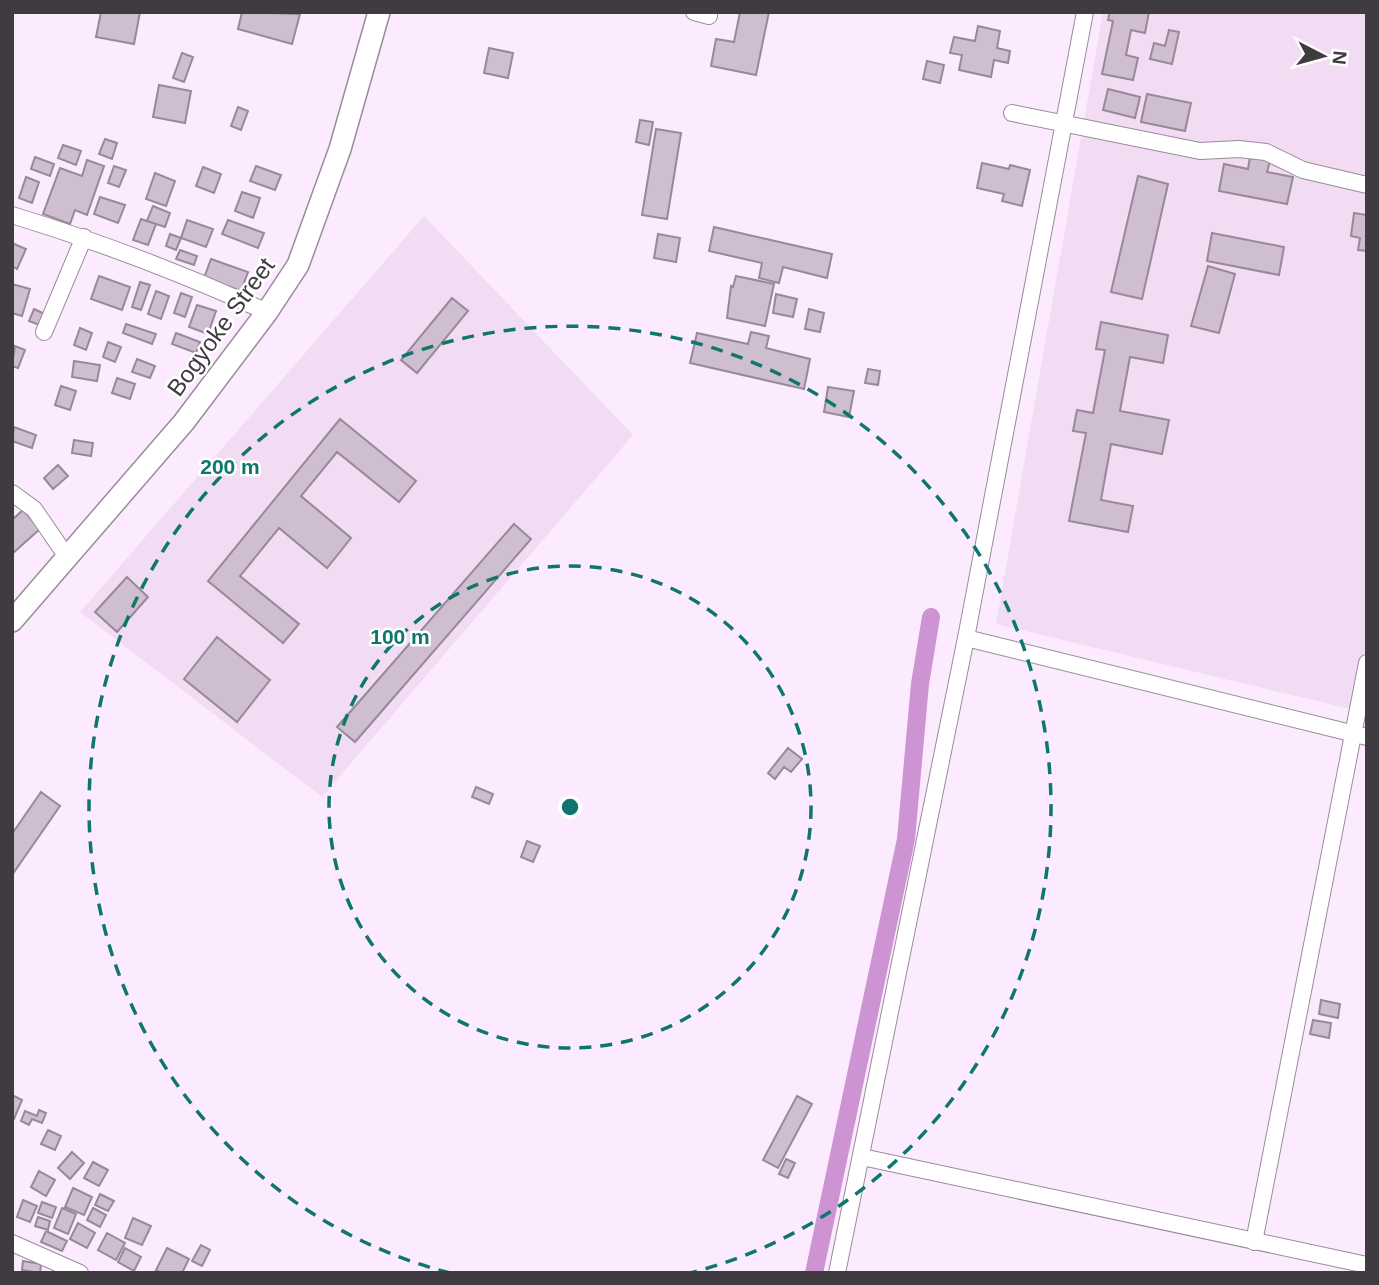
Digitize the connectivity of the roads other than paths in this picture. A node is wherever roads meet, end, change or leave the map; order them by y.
1 (380, 12) edge
2 (1085, 12) edge
3 (1012, 113) dead end
4 (1064, 122) junction
5 (1367, 185) edge
6 (12, 215) edge
7 (84, 237) junction
8 (267, 312) junction
9 (44, 332) dead end
10 (12, 493) edge
11 (67, 557) junction
12 (12, 621) edge
13 (966, 638) junction
14 (1367, 663) edge
15 (1360, 736) edge
16 (862, 1157) junction
17 (1254, 1242) junction
18 (12, 1243) edge
19 (1367, 1265) edge
20 (80, 1273) edge
21 (837, 1273) edge

1 - 8 main road, Bogyoke Street
2 - 4 street
3 - 4 street
4 - 5 street
4 - 13 street
6 - 7 street
7 - 8 street
7 - 9 street
8 - 11 main road, Bogyoke Street
10 - 11 street
11 - 12 main road, Bogyoke Street
13 - 15 street
13 - 16 street
14 - 15 street
15 - 17 street
16 - 17 street
16 - 21 street
17 - 19 street
18 - 20 street

